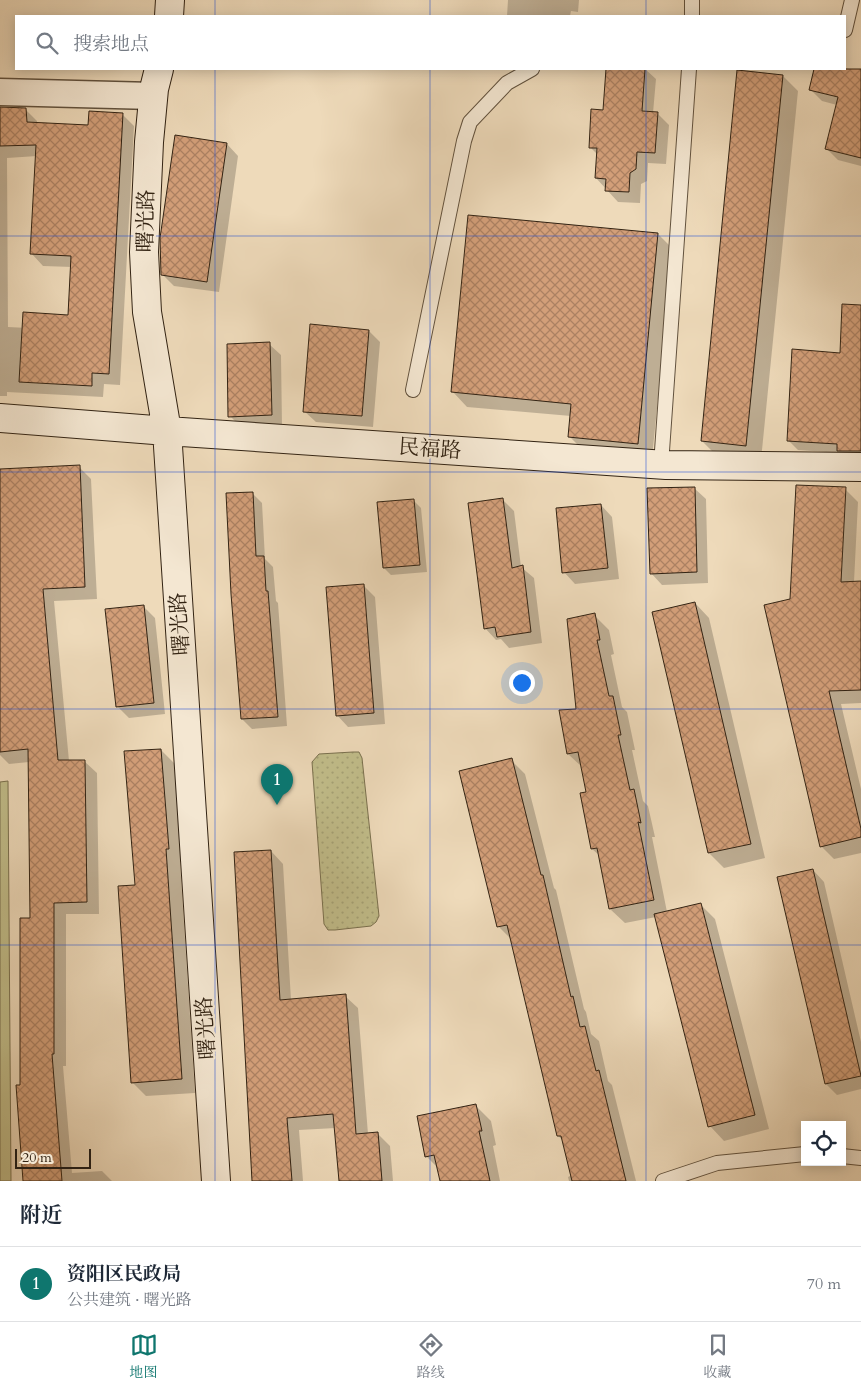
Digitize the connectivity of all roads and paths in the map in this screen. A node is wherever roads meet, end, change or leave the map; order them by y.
1 (170, 0) edge
2 (692, 0) edge
3 (852, 0) edge
4 (169, 15) edge
5 (692, 15) edge
6 (846, 26) edge
7 (159, 70) edge
8 (530, 70) edge
9 (689, 70) edge
10 (0, 92) edge
11 (153, 96) junction
12 (413, 390) dead end
13 (0, 418) edge
14 (167, 431) junction
15 (661, 465) junction
16 (861, 467) edge
17 (801, 1154) edge
18 (846, 1156) edge
19 (861, 1158) edge
20 (216, 1181) edge
21 (663, 1181) edge

1 - 4 street
2 - 5 lane
3 - 6 lane
7 - 11 street, 曙光路
8 - 12 lane
9 - 15 lane
10 - 11 street
11 - 14 street, 曙光路
13 - 14 street, 民福路
14 - 15 street, 民福路
14 - 20 street, 曙光路
15 - 16 street, 民福路
17 - 21 lane
18 - 19 lane

